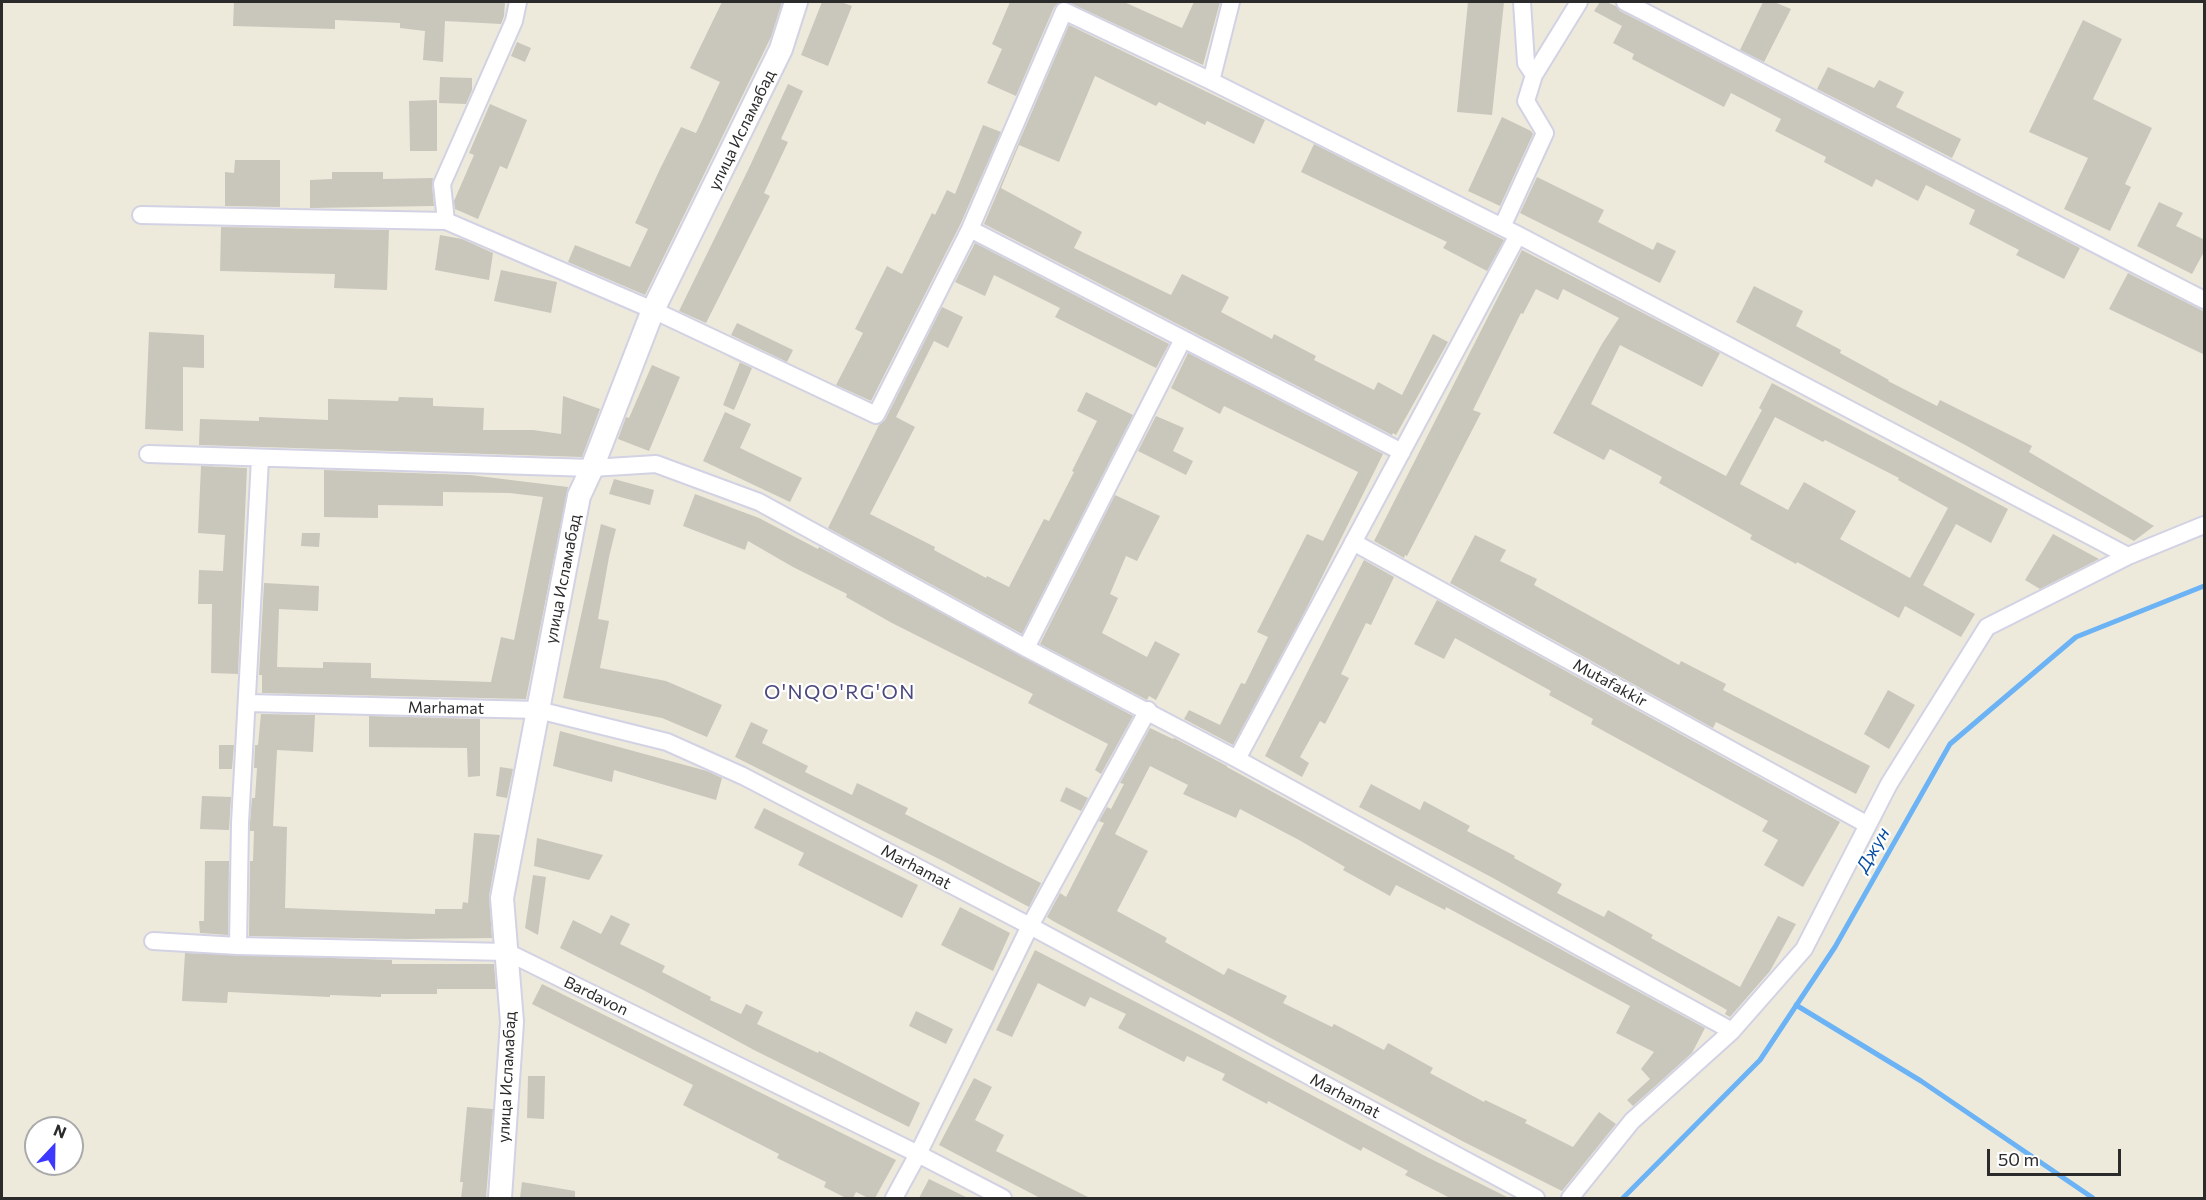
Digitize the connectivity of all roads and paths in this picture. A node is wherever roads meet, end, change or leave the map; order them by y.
1 (518, 2) edge
2 (796, 2) edge
3 (1231, 2) edge
4 (1522, 2) edge
5 (1579, 2) edge
6 (1626, 2) edge
7 (1534, 75) junction
8 (1211, 81) junction
9 (141, 214) dead end
10 (446, 221) junction
11 (1502, 227) junction
12 (970, 229) junction
13 (1518, 235) junction
14 (2205, 300) edge
15 (653, 310) junction
16 (1184, 339) junction
17 (1402, 452) junction
18 (148, 454) dead end
19 (260, 459) junction
20 (592, 468) junction
21 (2205, 525) edge
22 (1353, 542) junction
23 (2128, 556) junction
24 (1026, 648) junction
25 (247, 703) junction
26 (538, 710) junction
27 (1148, 710) junction
28 (1237, 759) junction
29 (1868, 825) junction
30 (1030, 926) junction
31 (153, 941) dead end
32 (238, 946) junction
33 (507, 952) junction
34 (1732, 1031) junction
35 (918, 1154) junction
36 (500, 1198) edge
37 (894, 1198) edge
38 (1003, 1198) edge
39 (1536, 1198) edge
40 (1570, 1198) edge

1 - 10 street
2 - 15 street, улица Исламабад
3 - 8 street
4 - 7 street
5 - 7 street
6 - 14 street
7 - 11 street
8 - 11 street
8 - 12 street
9 - 10 street
10 - 15 street
11 - 13 street
12 - 15 street
12 - 16 street
13 - 17 street
13 - 23 street
15 - 20 street, улица Исламабад
16 - 17 street
16 - 24 street
17 - 22 street
18 - 19 street
19 - 20 street
19 - 25 street
20 - 24 street
20 - 26 street, улица Исламабад
21 - 23 street
22 - 28 street
22 - 29 street, Mutafakkir
23 - 29 street
24 - 27 street
25 - 26 street, Marhamat
25 - 32 street
26 - 30 street, Marhamat
26 - 33 street, улица Исламабад
27 - 28 street
27 - 30 street
28 - 34 street
29 - 34 street
30 - 35 street
30 - 39 street, Marhamat
31 - 32 street, Bardavon
32 - 33 street, Bardavon
33 - 35 street, Bardavon
33 - 36 street, улица Исламабад
34 - 40 street
35 - 37 street
35 - 38 street, Bardavon

